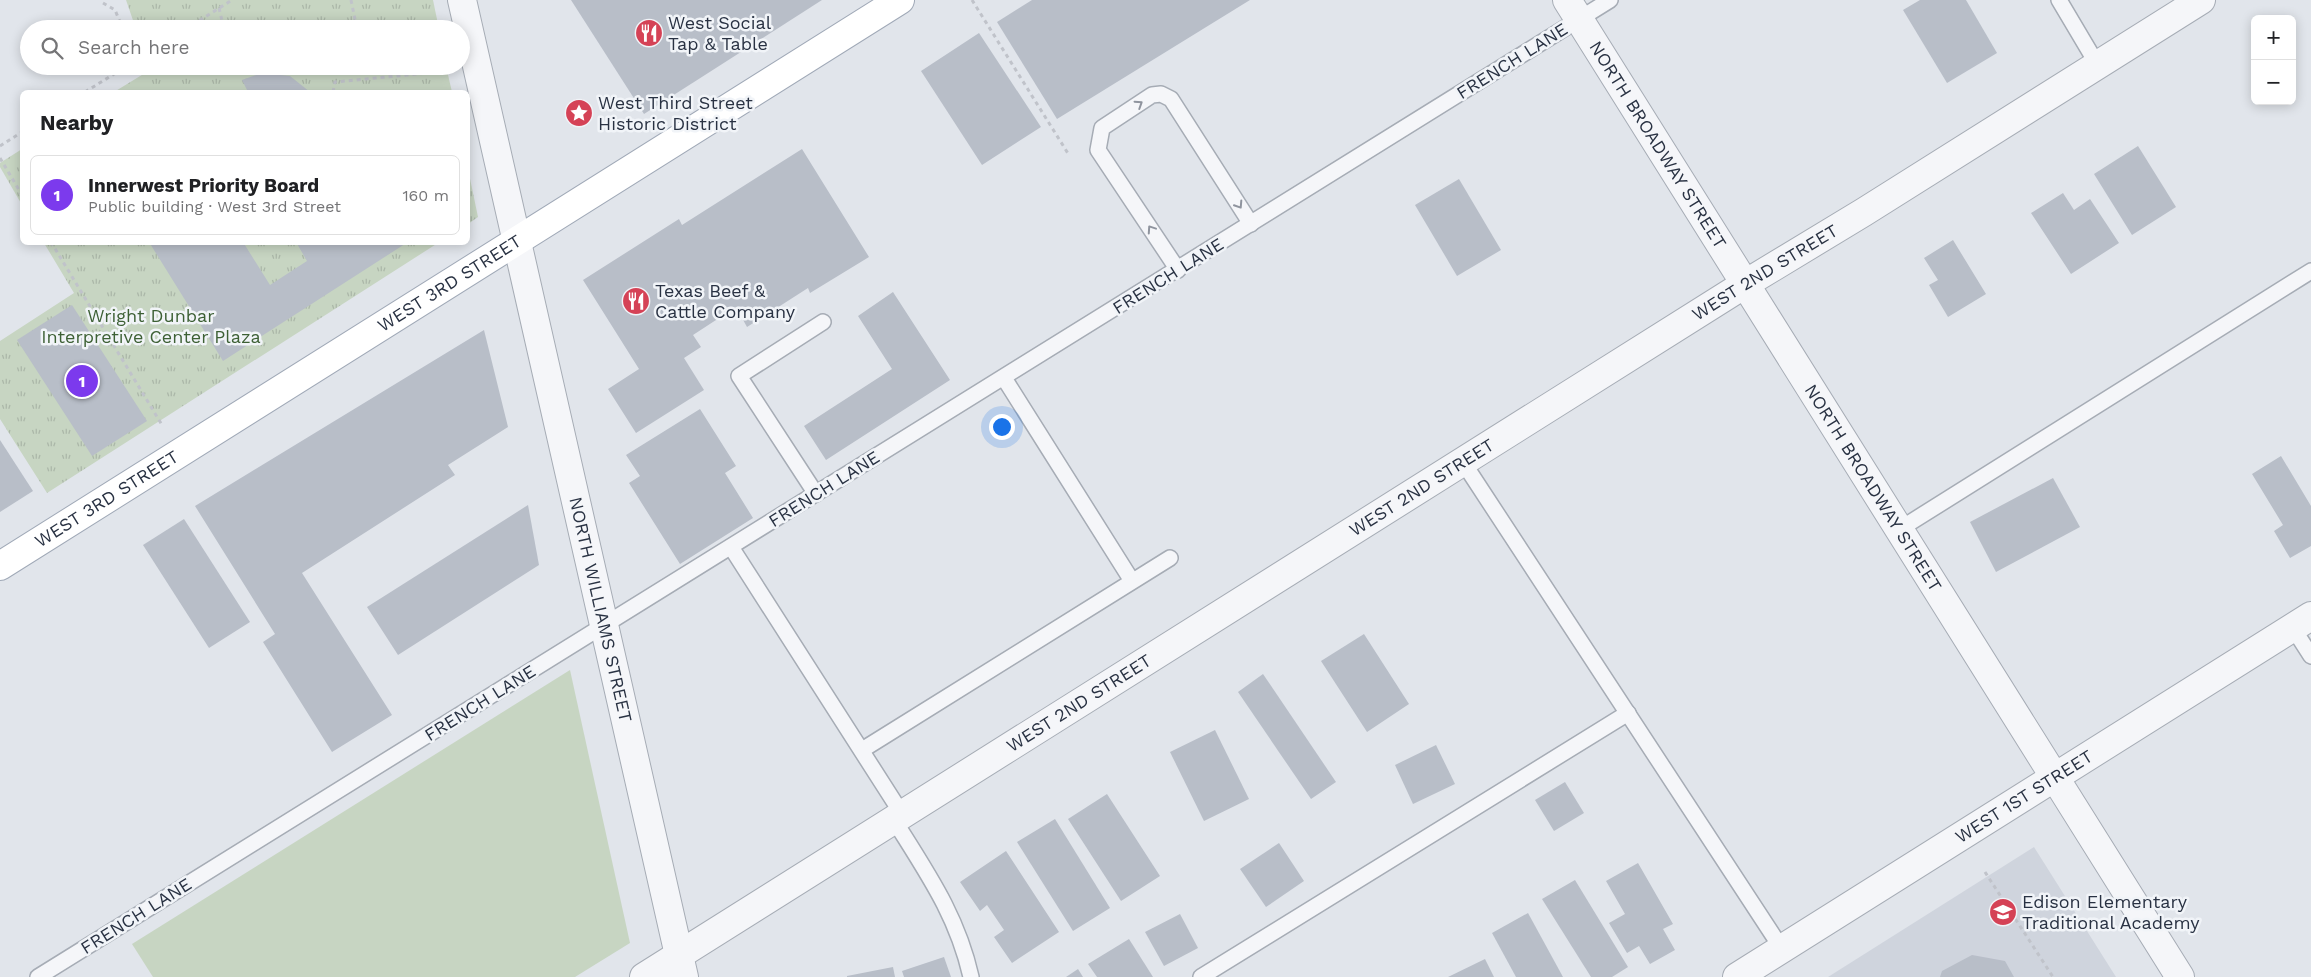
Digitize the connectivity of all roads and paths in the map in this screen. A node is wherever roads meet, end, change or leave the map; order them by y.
1 (232, 0) edge
2 (351, 0) edge
3 (462, 0) edge
4 (900, 0) edge
5 (972, 0) edge
6 (1610, 0) edge
7 (2059, 0) edge
8 (2201, 0) edge
9 (103, 3) dead end
10 (219, 8) junction
11 (1573, 9) edge
12 (119, 20) edge
13 (200, 20) edge
14 (222, 20) edge
15 (355, 20) edge
16 (467, 20) edge
17 (470, 34) edge
18 (2097, 64) junction
19 (112, 75) edge
20 (407, 75) edge
21 (88, 90) edge
22 (333, 90) edge
23 (20, 133) edge
24 (0, 146) edge
25 (0, 158) edge
26 (1072, 160) dead end
27 (20, 192) edge
28 (1251, 224) junction
29 (518, 240) junction
30 (53, 245) edge
31 (1178, 270) junction
32 (2311, 271) edge
33 (1745, 284) junction
34 (823, 322) dead end
35 (1004, 378) junction
36 (180, 453) junction
37 (1463, 462) junction
38 (816, 494) junction
39 (1900, 530) junction
40 (731, 547) junction
41 (1170, 558) dead end
42 (0, 566) edge
43 (1132, 581) junction
44 (2302, 622) edge
45 (605, 625) junction
46 (2311, 656) edge
47 (1628, 713) junction
48 (862, 750) junction
49 (2054, 779) junction
50 (898, 817) junction
51 (1985, 872) dead end
52 (1782, 949) junction
53 (682, 966) edge
54 (38, 977) edge
55 (644, 977) edge
56 (971, 977) edge
57 (1201, 977) edge
58 (1737, 977) edge
59 (2053, 977) edge
60 (2180, 977) edge

1 - 10 path
2 - 15 path
3 - 16 street, NORTH WILLIAMS STREET
4 - 29 main road, WEST 3RD STREET
5 - 26 path
6 - 11 lane, FRENCH LANE
7 - 18 lane
8 - 18 street, WEST 2ND STREET
9 - 12 path
10 - 13 path
10 - 14 path
11 - 28 lane, FRENCH LANE
11 - 33 street, NORTH BROADWAY STREET
17 - 29 street, NORTH WILLIAMS STREET
18 - 33 street, WEST 2ND STREET
19 - 21 path
20 - 22 path
23 - 24 path
25 - 27 path
28 - 31 lane, FRENCH LANE
31 -> 28 lane
29 - 36 main road, WEST 3RD STREET
29 - 45 street, NORTH WILLIAMS STREET
30 - 36 path
31 - 35 lane, FRENCH LANE
32 - 39 lane
33 - 37 street, WEST 2ND STREET
33 - 39 street, NORTH BROADWAY STREET
34 - 38 lane
35 - 38 lane, FRENCH LANE
35 - 43 lane
36 - 42 main road, WEST 3RD STREET
37 - 47 lane
37 - 50 street, WEST 2ND STREET
38 - 40 lane, FRENCH LANE
39 - 49 street, NORTH BROADWAY STREET
40 - 45 lane, FRENCH LANE
40 - 48 lane
41 - 43 lane
43 - 48 lane
44 - 46 lane
44 - 49 street, WEST 1ST STREET
45 - 53 street, NORTH WILLIAMS STREET
45 - 54 lane, FRENCH LANE
47 - 52 lane
47 - 57 lane
48 - 50 lane
49 - 52 street, WEST 1ST STREET
49 - 60 street, NORTH BROADWAY STREET
50 - 53 street, WEST 2ND STREET
50 - 56 lane
51 - 59 path
52 - 58 street, WEST 1ST STREET
53 - 55 street, WEST 2ND STREET

